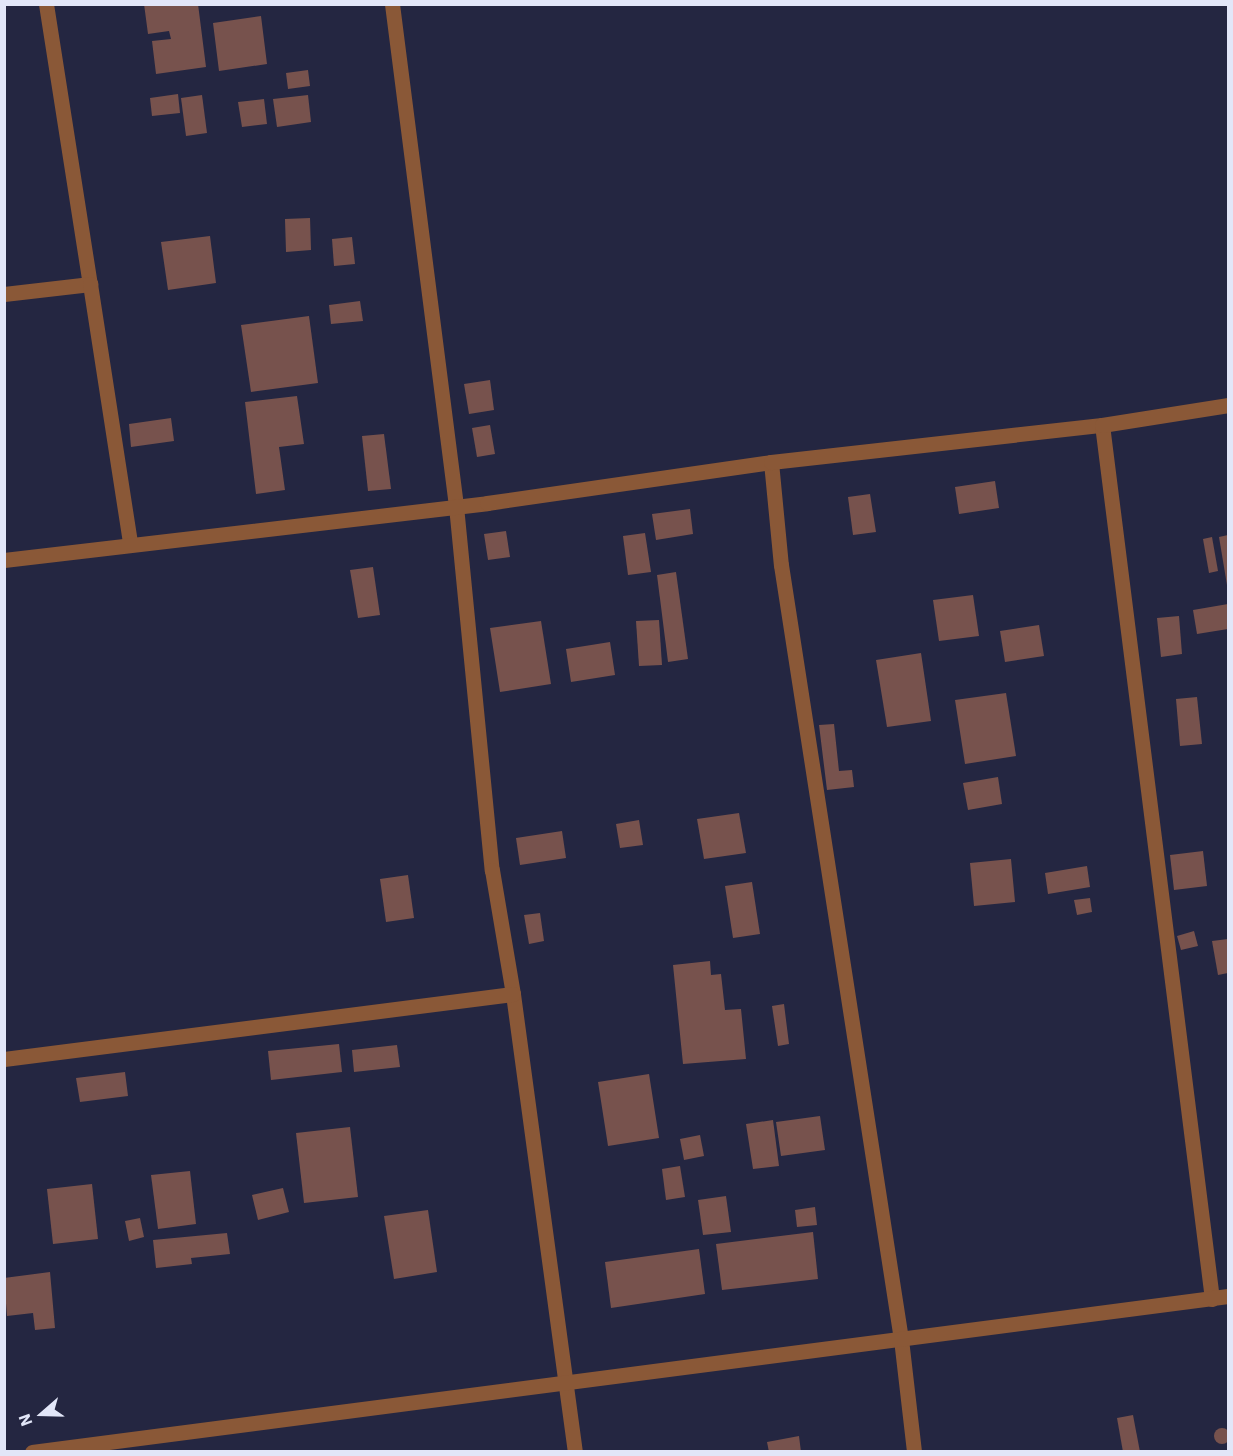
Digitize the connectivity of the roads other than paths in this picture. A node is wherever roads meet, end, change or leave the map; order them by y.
1 (46, 4) edge
2 (392, 4) edge
3 (90, 284) junction
4 (4, 294) edge
5 (1228, 405) edge
6 (1102, 424) junction
7 (771, 462) junction
8 (456, 506) junction
9 (130, 543) junction
10 (4, 560) edge
11 (513, 994) junction
12 (4, 1059) edge
13 (1228, 1296) edge
14 (1212, 1299) junction
15 (901, 1339) junction
16 (568, 1382) junction
17 (32, 1452) edge
18 (574, 1452) edge
19 (914, 1452) edge

1 - 3 street
2 - 8 street
3 - 4 street
3 - 9 street
5 - 6 street
6 - 7 street
6 - 14 street
7 - 8 street
7 - 15 street
8 - 9 street
8 - 11 street
9 - 10 street
11 - 12 street
11 - 16 street
13 - 14 street
14 - 15 street
15 - 16 street
15 - 19 street
16 - 17 street
16 - 18 street

